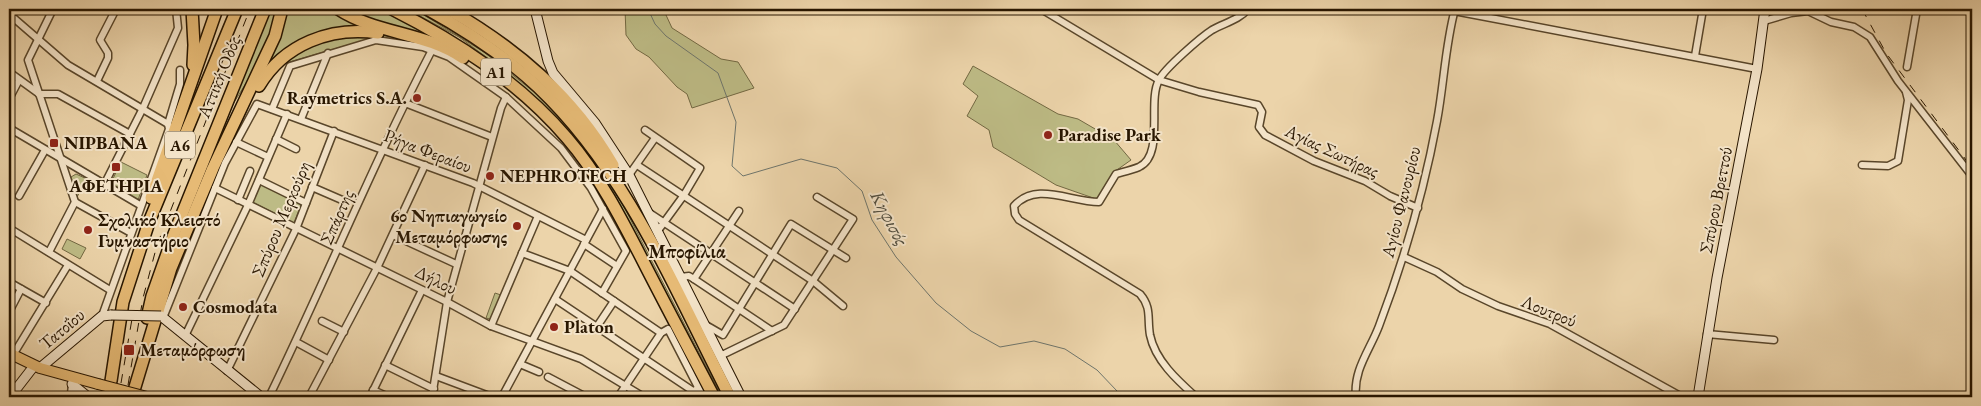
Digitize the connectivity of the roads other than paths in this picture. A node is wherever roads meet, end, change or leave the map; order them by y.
1 (53, 9) edge
2 (116, 9) edge
3 (176, 9) edge
4 (192, 9) edge
5 (217, 9) edge
6 (236, 9) edge
7 (265, 9) edge
8 (282, 9) edge
9 (338, 9) edge
10 (392, 9) edge
11 (427, 9) edge
12 (448, 9) edge
13 (535, 9) edge
14 (1041, 9) edge
15 (1248, 9) edge
16 (1703, 9) edge
17 (1765, 9) edge
18 (1916, 9) edge
19 (1455, 10) edge
20 (1788, 11) edge
21 (9, 14) edge
22 (1764, 21) junction
23 (38, 38) junction
24 (432, 46) junction
25 (328, 53) junction
26 (1695, 56) junction
27 (1907, 67) dead end
28 (1757, 69) junction
29 (180, 70) dead end
30 (9, 72) edge
31 (19, 80) junction
32 (1159, 80) junction
33 (97, 81) junction
34 (191, 84) junction
35 (1906, 92) junction
36 (39, 94) junction
37 (506, 97) junction
38 (9, 99) edge
39 (405, 102) junction
40 (142, 108) junction
41 (272, 108) junction
42 (287, 114) junction
43 (301, 119) junction
44 (168, 124) junction
45 (9, 128) edge
46 (645, 130) dead end
47 (334, 131) junction
48 (130, 134) junction
49 (492, 138) junction
50 (655, 138) junction
51 (276, 139) junction
52 (236, 142) junction
53 (296, 148) dead end
54 (45, 150) junction
55 (384, 150) junction
56 (268, 156) junction
57 (583, 158) junction
58 (63, 161) junction
59 (1862, 165) dead end
60 (425, 166) junction
61 (637, 166) junction
62 (213, 168) junction
63 (250, 171) dead end
64 (629, 175) junction
65 (1972, 176) edge
66 (259, 180) junction
67 (104, 185) junction
68 (312, 187) junction
69 (480, 187) junction
70 (215, 188) junction
71 (19, 196) dead end
72 (684, 196) junction
73 (817, 197) dead end
74 (238, 200) junction
75 (342, 200) dead end
76 (74, 202) junction
77 (306, 203) junction
78 (140, 205) junction
79 (248, 206) junction
80 (1418, 208) junction
81 (603, 209) junction
82 (647, 211) junction
83 (739, 211) dead end
84 (538, 216) junction
85 (665, 223) junction
86 (729, 227) junction
87 (9, 228) edge
88 (296, 229) junction
89 (131, 233) junction
90 (653, 234) junction
91 (393, 235) junction
92 (585, 242) junction
93 (339, 250) junction
94 (833, 250) junction
95 (49, 252) junction
96 (522, 254) junction
97 (711, 254) junction
98 (772, 254) junction
99 (1404, 257) junction
100 (846, 258) dead end
101 (456, 264) junction
102 (68, 265) junction
103 (617, 266) junction
104 (377, 268) junction
105 (570, 271) junction
106 (680, 277) junction
107 (694, 279) junction
108 (812, 281) junction
109 (9, 282) edge
110 (755, 282) junction
111 (21, 289) junction
112 (110, 290) junction
113 (422, 290) junction
114 (602, 293) junction
115 (555, 299) junction
116 (614, 301) junction
117 (447, 302) junction
118 (46, 303) junction
119 (842, 306) dead end
120 (739, 309) junction
121 (795, 309) junction
122 (9, 312) edge
123 (107, 315) junction
124 (162, 317) junction
125 (322, 321) dead end
126 (704, 323) junction
127 (491, 326) junction
128 (596, 328) junction
129 (772, 331) junction
130 (344, 332) junction
131 (661, 333) junction
132 (1707, 334) junction
133 (185, 336) junction
134 (118, 339) junction
135 (1774, 340) dead end
136 (533, 341) junction
137 (296, 342) junction
138 (11, 354) edge
139 (720, 356) junction
140 (643, 359) junction
141 (329, 360) junction
142 (520, 364) junction
143 (385, 365) junction
144 (37, 367) junction
145 (227, 371) junction
146 (539, 372) dead end
147 (436, 376) junction
148 (548, 377) dead end
149 (111, 381) tunnel mouth
150 (72, 384) junction
151 (625, 386) junction
152 (98, 387) junction
153 (434, 389) junction
154 (373, 390) junction
155 (696, 390) junction
156 (10, 397) edge
157 (74, 397) edge
158 (88, 397) edge
159 (120, 397) edge
160 (147, 397) edge
161 (261, 397) edge
162 (269, 397) edge
163 (309, 397) edge
164 (370, 397) edge
165 (389, 397) edge
166 (432, 397) edge
167 (492, 397) edge
168 (502, 397) edge
169 (586, 397) edge
170 (618, 397) edge
171 (644, 397) edge
172 (686, 397) edge
173 (703, 397) edge
174 (714, 397) edge
175 (730, 397) edge
176 (741, 397) edge
177 (1196, 397) edge
178 (1356, 397) edge
179 (1682, 397) edge
180 (1698, 397) edge

1 - 23 street
2 - 33 street
3 - 40 street
4 - 34 highway
5 - 34 highway
6 - 134 highway, Αττική Οδός / Α6
7 - 62 highway, Αττική Οδός / Α6
8 - 62 highway
9 - 24 highway
10 - 57 highway, Α1
11 - 90 highway, Α1
12 - 90 highway
13 - 64 street
14 - 32 street, Αγίας Σωτήρας
15 - 32 street
16 - 26 street
17 - 22 street, Σπύρου Βρεττού
18 - 27 street
19 - 26 street
19 - 80 street, Αγίου Φανουρίου
20 - 22 street
20 - 35 street
21 - 23 street
22 - 28 street, Σπύρου Βρεττού
23 - 33 street
23 - 36 street
24 - 25 street
24 - 37 street
24 - 39 street, Σπάρτης
24 - 57 highway
24 - 62 highway
25 - 41 street
25 - 43 street
26 - 28 street
28 - 132 street, Σπύρου Βρεττού
29 - 44 street
30 - 31 street
31 - 36 street
31 - 38 street
32 - 80 street, Αγίας Σωτήρας
32 - 177 street
33 - 40 street
34 - 134 highway
35 - 59 street
35 - 65 street
36 - 48 street
36 - 58 street
37 - 49 street
37 - 81 street
39 - 49 street
39 - 55 street, Σπάρτης
40 - 44 street
40 - 48 street
41 - 42 street, Ρήγα Φεραίου
41 - 52 street, Ρήγα Φεραίου
42 - 43 street, Ρήγα Φεραίου
42 - 51 street
43 - 47 street, Ρήγα Φεραίου
44 - 78 street
45 - 54 street
46 - 50 street
47 - 55 street, Ρήγα Φεραίου
47 - 68 street, Σπύρου Μερκούρη
48 - 67 street
49 - 69 street
50 - 61 street
50 - 72 street
51 - 53 street
51 - 56 street
52 - 56 street
52 - 70 street
54 - 58 street
54 - 71 street
55 - 60 street, Ρήγα Φεραίου
55 - 93 street, Σπάρτης
56 - 66 street
57 - 174 highway, Α1
58 - 67 street
58 - 76 street
60 - 69 street, Ρήγα Φεραίου
60 - 91 street
61 - 64 street
61 - 72 street
63 - 74 street
64 - 82 street
66 - 77 street
66 - 79 street
67 - 78 street
68 - 75 street
68 - 77 street, Σπύρου Μερκούρη
69 - 84 street, Ρήγα Φεραίου
69 - 101 street
70 - 74 street, Δήλου
70 - 124 street
72 - 85 street
72 - 86 street
73 - 94 street
74 - 79 street, Δήλου
76 - 89 street
76 - 95 street
77 - 88 street, Σπύρου Μερκούρη
78 - 89 street
79 - 88 street, Δήλου
79 - 133 street
80 - 99 street, Αγίου Φανουρίου
81 - 92 street
81 - 103 street
82 - 85 street
82 - 90 street
83 - 86 street
84 - 92 street, Ρήγα Φεραίου
84 - 96 street
85 - 90 street
85 - 97 street
86 - 97 street
86 - 98 street
87 - 95 street
88 - 93 street, Δήλου
88 - 145 street, Σπύρου Μερκούρη
89 - 112 street
90 - 106 street
90 - 175 highway, Α1
91 - 101 street
91 - 104 street
92 - 103 street, Ρήγα Φεραίου
92 - 105 street
93 - 104 street, Δήλου
93 - 137 street, Σπάρτης
94 - 98 street
94 - 100 street
94 - 108 street
95 - 102 street
96 - 105 street
96 - 127 street
97 - 107 street
97 - 110 street
98 - 108 street
98 - 110 street
99 - 178 street, Αγίου Φανουρίου
99 - 179 street, Λουτρού
101 - 117 street
102 - 112 street
102 - 118 street
103 - 114 street
104 - 113 street, Δήλου
104 - 130 street
105 - 114 street
105 - 115 street
106 - 107 street
106 - 126 street
107 - 120 street
108 - 119 street
108 - 121 street
109 - 111 street
110 - 120 street
110 - 121 street
111 - 118 street
111 - 122 street
112 - 123 street
113 - 117 street, Δήλου
113 - 143 street
114 - 116 street
115 - 128 street
115 - 136 street
116 - 128 street
116 - 131 street
117 - 127 street, Δήλου
117 - 147 street
118 - 138 street
120 - 126 street
120 - 129 street
121 - 129 street
123 - 124 street, Τατοΐου, bridge
123 - 144 street, Τατοΐου
124 - 133 street
125 - 130 street
126 - 139 street
127 - 136 street, Δήλου
128 - 140 street
129 - 139 street
130 - 141 street
131 - 140 street
131 - 155 street
132 - 135 street
132 - 180 street, Σπύρου Βρεττού
133 - 145 street
134 - 149 highway, Αττική Οδός / Α6
136 - 142 street
136 - 151 street, Δήλου
137 - 141 street
137 - 162 street, Σπάρτης
138 - 144 main road, Τατοΐου
139 - 176 street
140 - 151 street
140 - 155 street
141 - 163 street
142 - 146 street
142 - 168 street
143 - 153 street
143 - 154 street
144 - 150 main road
144 - 152 main road
144 - 156 street
145 - 161 street
147 - 153 street
147 - 167 street
148 - 169 street
150 - 152 main road
150 - 157 street
150 - 158 street
151 - 170 street
151 - 171 street, Δήλου
152 - 159 main road
152 - 160 main road, bridge
153 - 166 street
154 - 164 street
154 - 165 street
155 - 172 street
155 - 173 street

